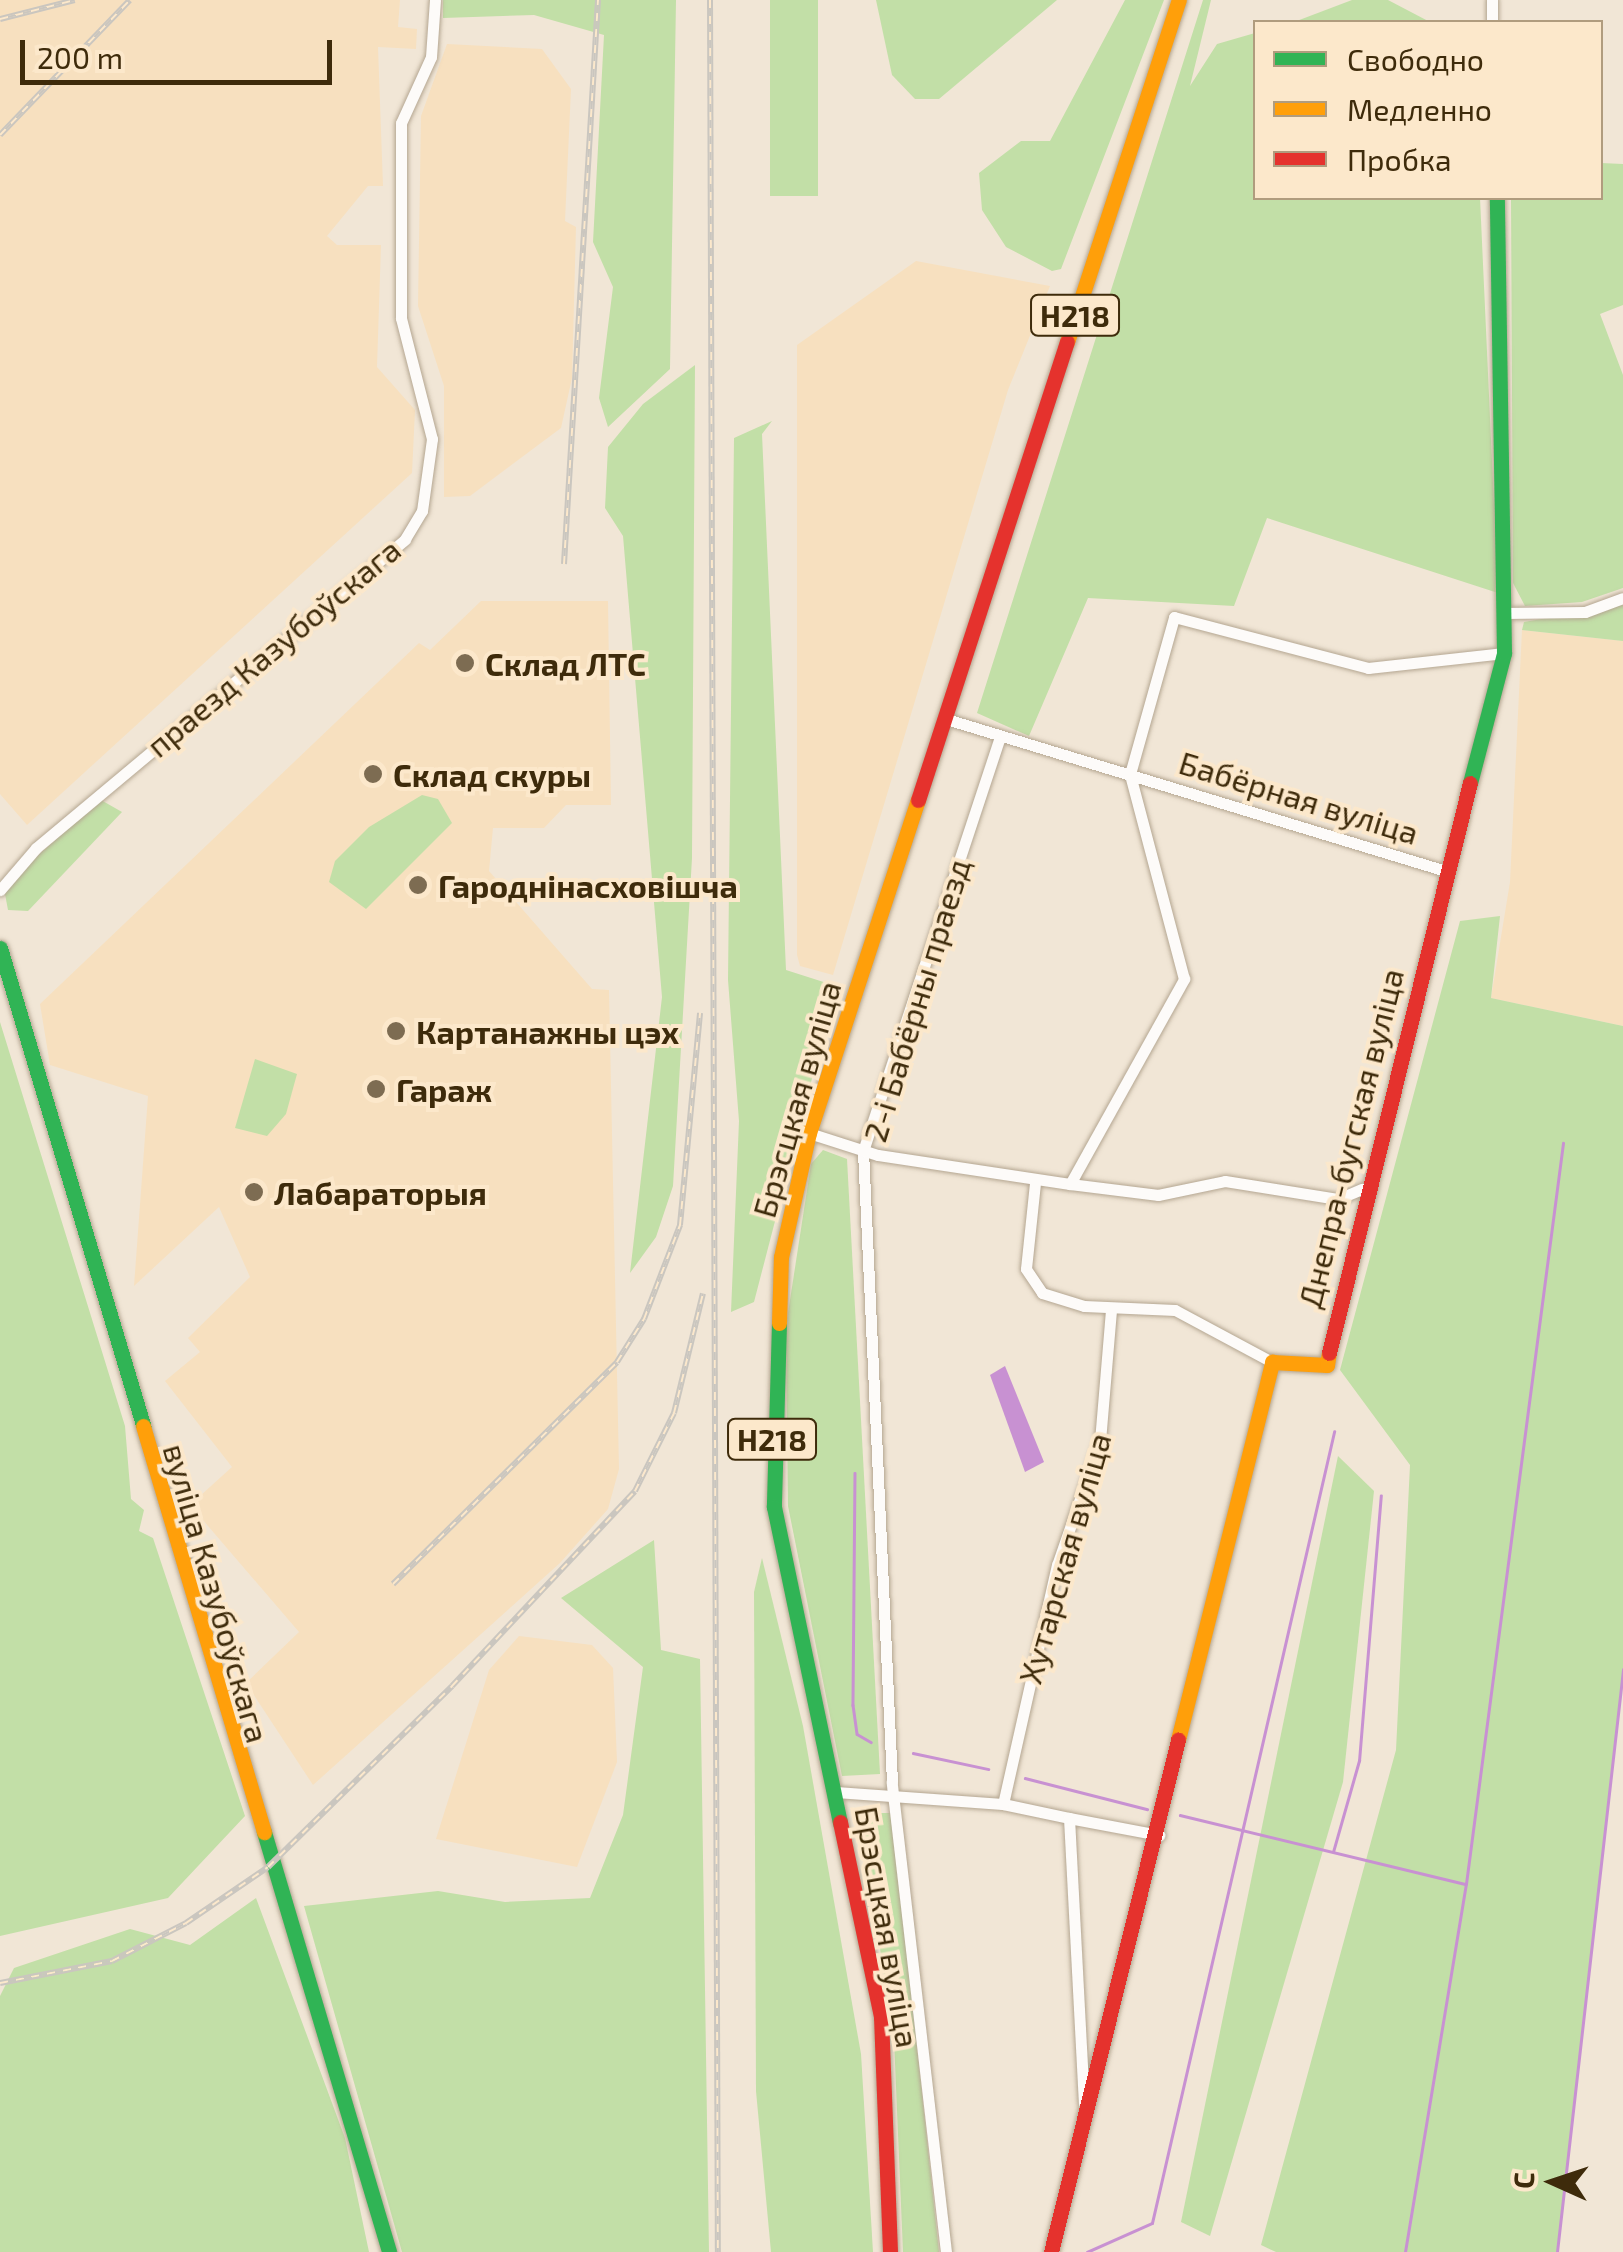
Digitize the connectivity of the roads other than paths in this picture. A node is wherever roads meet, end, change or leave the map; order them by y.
1 (435, 0) edge
2 (1178, 0) edge
3 (1497, 200) edge
4 (1623, 598) edge
5 (1504, 612) junction
6 (1504, 653) junction
7 (943, 718) junction
8 (1000, 738) junction
9 (1130, 774) junction
10 (1446, 871) junction
11 (0, 890) edge
12 (0, 948) edge
13 (809, 1133) junction
14 (863, 1151) junction
15 (1034, 1182) junction
16 (1070, 1184) junction
17 (1362, 1189) junction
18 (1111, 1310) junction
19 (1272, 1362) junction
20 (836, 1792) junction
21 (895, 1796) junction
22 (1003, 1804) junction
23 (1070, 1818) junction
24 (1160, 1835) junction
25 (1086, 2122) junction
26 (390, 2252) edge
27 (890, 2252) edge
28 (946, 2252) edge
29 (1051, 2252) edge

1 - 11 street, праезд Казубоўскага
2 - 7 street, Брэсцкая вуліца / Н218
3 - 5 street, Бабёрная вуліца
4 - 5 street
5 - 6 street, Бабёрная вуліца
6 - 9 street
6 - 10 street, Бабёрная вуліца
7 - 8 street, Бабёрная вуліца
7 - 13 street, Брэсцкая вуліца / Н218
8 - 9 street, Бабёрная вуліца
8 - 14 street, 2-і Бабёрны праезд
9 - 10 street, Бабёрная вуліца
9 - 16 street
10 - 17 street, Днепра-бугская вуліца
12 - 26 street, вуліца Казубоўскага
13 - 14 street
13 - 20 street, Брэсцкая вуліца / Н218
14 - 15 street, 2-і Бабёрны праезд
14 - 21 street
15 - 16 street, 2-і Бабёрны праезд
15 - 18 street
16 - 17 street, 2-і Бабёрны праезд
17 - 19 street, Днепра-бугская вуліца
18 - 19 street, Днепра-бугская вуліца
18 - 22 street, Хутарская вуліца
19 - 24 street
20 - 21 street
20 - 27 street, Брэсцкая вуліца / Н218
21 - 22 street
21 - 28 street
22 - 23 street
23 - 24 street
23 - 25 street
24 - 25 street
25 - 29 street

